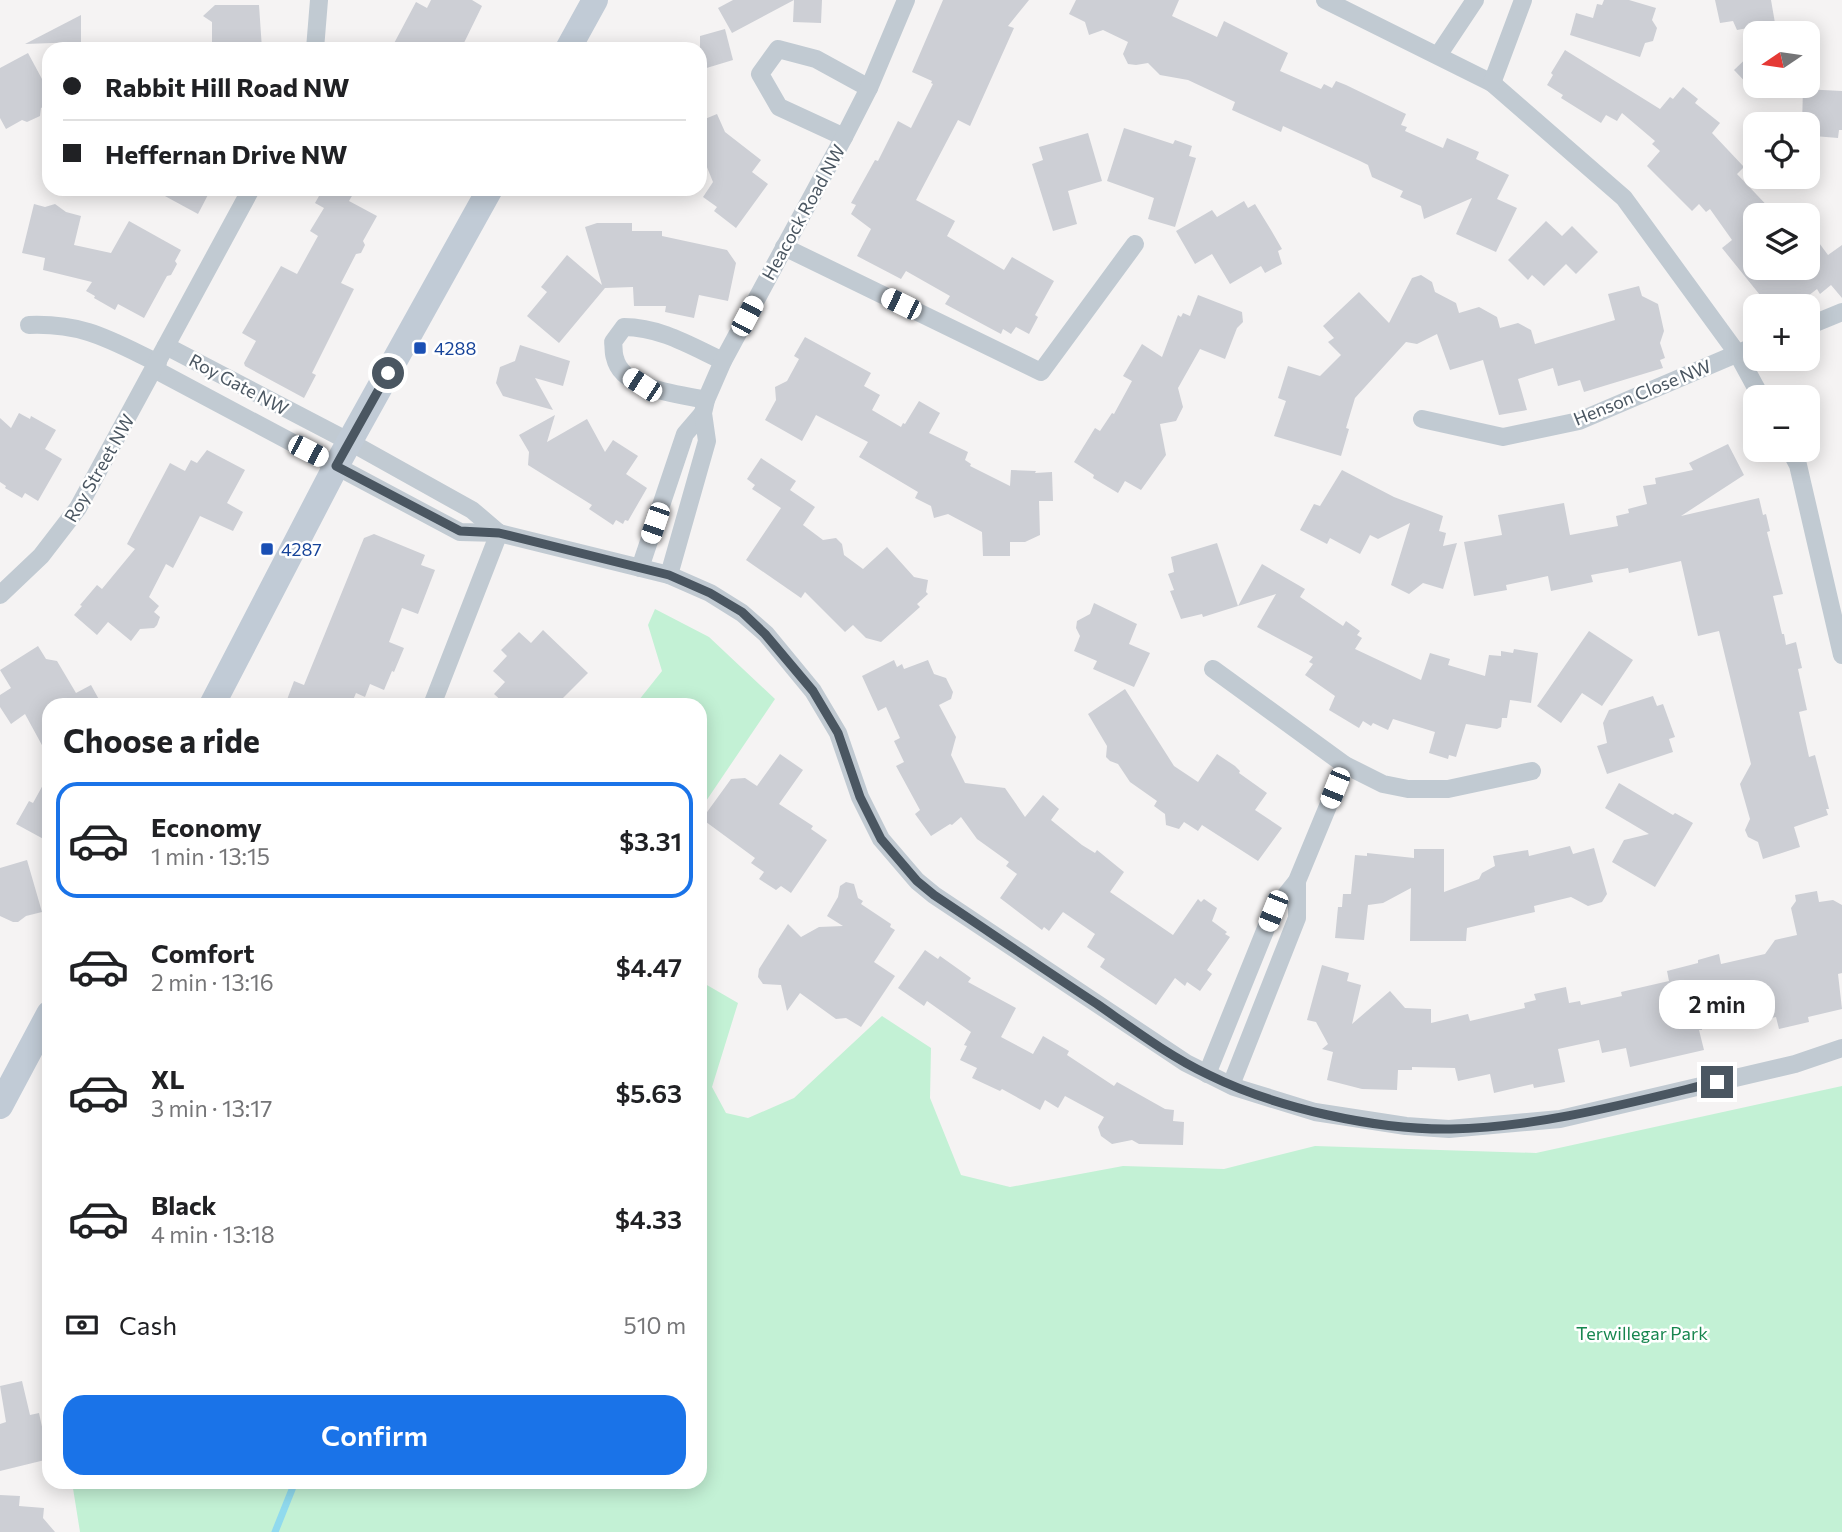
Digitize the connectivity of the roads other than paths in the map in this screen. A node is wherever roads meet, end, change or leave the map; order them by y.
1 (320, 0) edge
2 (595, 0) edge
3 (906, 0) edge
4 (1325, 0) edge
5 (1475, 0) edge
6 (1523, 0) edge
7 (316, 42) edge
8 (572, 42) edge
9 (1439, 54) junction
10 (1492, 83) junction
11 (869, 88) junction
12 (844, 137) junction
13 (247, 196) edge
14 (486, 196) edge
15 (1135, 244) dead end
16 (784, 247) junction
17 (1842, 312) edge
18 (1820, 321) edge
19 (29, 325) dead end
20 (166, 346) junction
21 (1743, 351) edge
22 (1737, 353) junction
23 (723, 361) junction
24 (156, 366) junction
25 (1754, 385) edge
26 (704, 406) junction
27 (1422, 419) dead end
28 (350, 442) junction
29 (1796, 462) edge
30 (336, 466) junction
31 (499, 533) junction
32 (640, 568) junction
33 (669, 575) junction
34 (0, 595) edge
35 (1842, 654) edge
36 (1213, 669) dead end
37 (216, 698) edge
38 (435, 698) edge
39 (1345, 765) junction
40 (1532, 771) dead end
41 (1297, 881) junction
42 (42, 1027) edge
43 (1842, 1048) edge
44 (1207, 1074) junction
45 (1231, 1085) junction
46 (0, 1106) edge

1 - 7 street
2 - 8 street
3 - 11 street, Heacock Road NW
4 - 9 street
5 - 9 street
6 - 10 street
9 - 10 street
10 - 22 street
11 - 12 street, Heacock Road NW
11 - 12 street, Heacock Road NW
12 - 16 street, Heacock Road NW
13 - 20 street, Roy Street NW
14 - 28 street
15 - 16 street
16 - 23 street, Heacock Road NW
17 - 18 street
19 - 24 street
20 - 24 street, Roy Street NW
20 - 28 street, Roy Gate NW
21 - 22 street, Henson Close NW
22 - 25 street
22 - 27 street, Henson Close NW
23 - 26 street, Heacock Road NW
23 - 26 street
24 - 30 street, Roy Gate NW
24 - 34 street, Roy Street NW
26 - 32 street, Heacock Road NW
26 - 33 street, Heacock Road NW
28 - 30 street
28 - 31 street, Roy Gate NW
29 - 35 street
30 - 31 street, Roy Gate NW
30 - 37 street
31 - 32 street, Roy Gate NW
31 - 38 street
32 - 33 street, Roy Gate NW
33 - 44 street, Roy Gate NW
36 - 39 street
39 - 40 street
39 - 41 street
41 - 44 street
41 - 45 street
42 - 46 street
43 - 45 street, Roy Gate NW
44 - 45 street, Roy Gate NW

